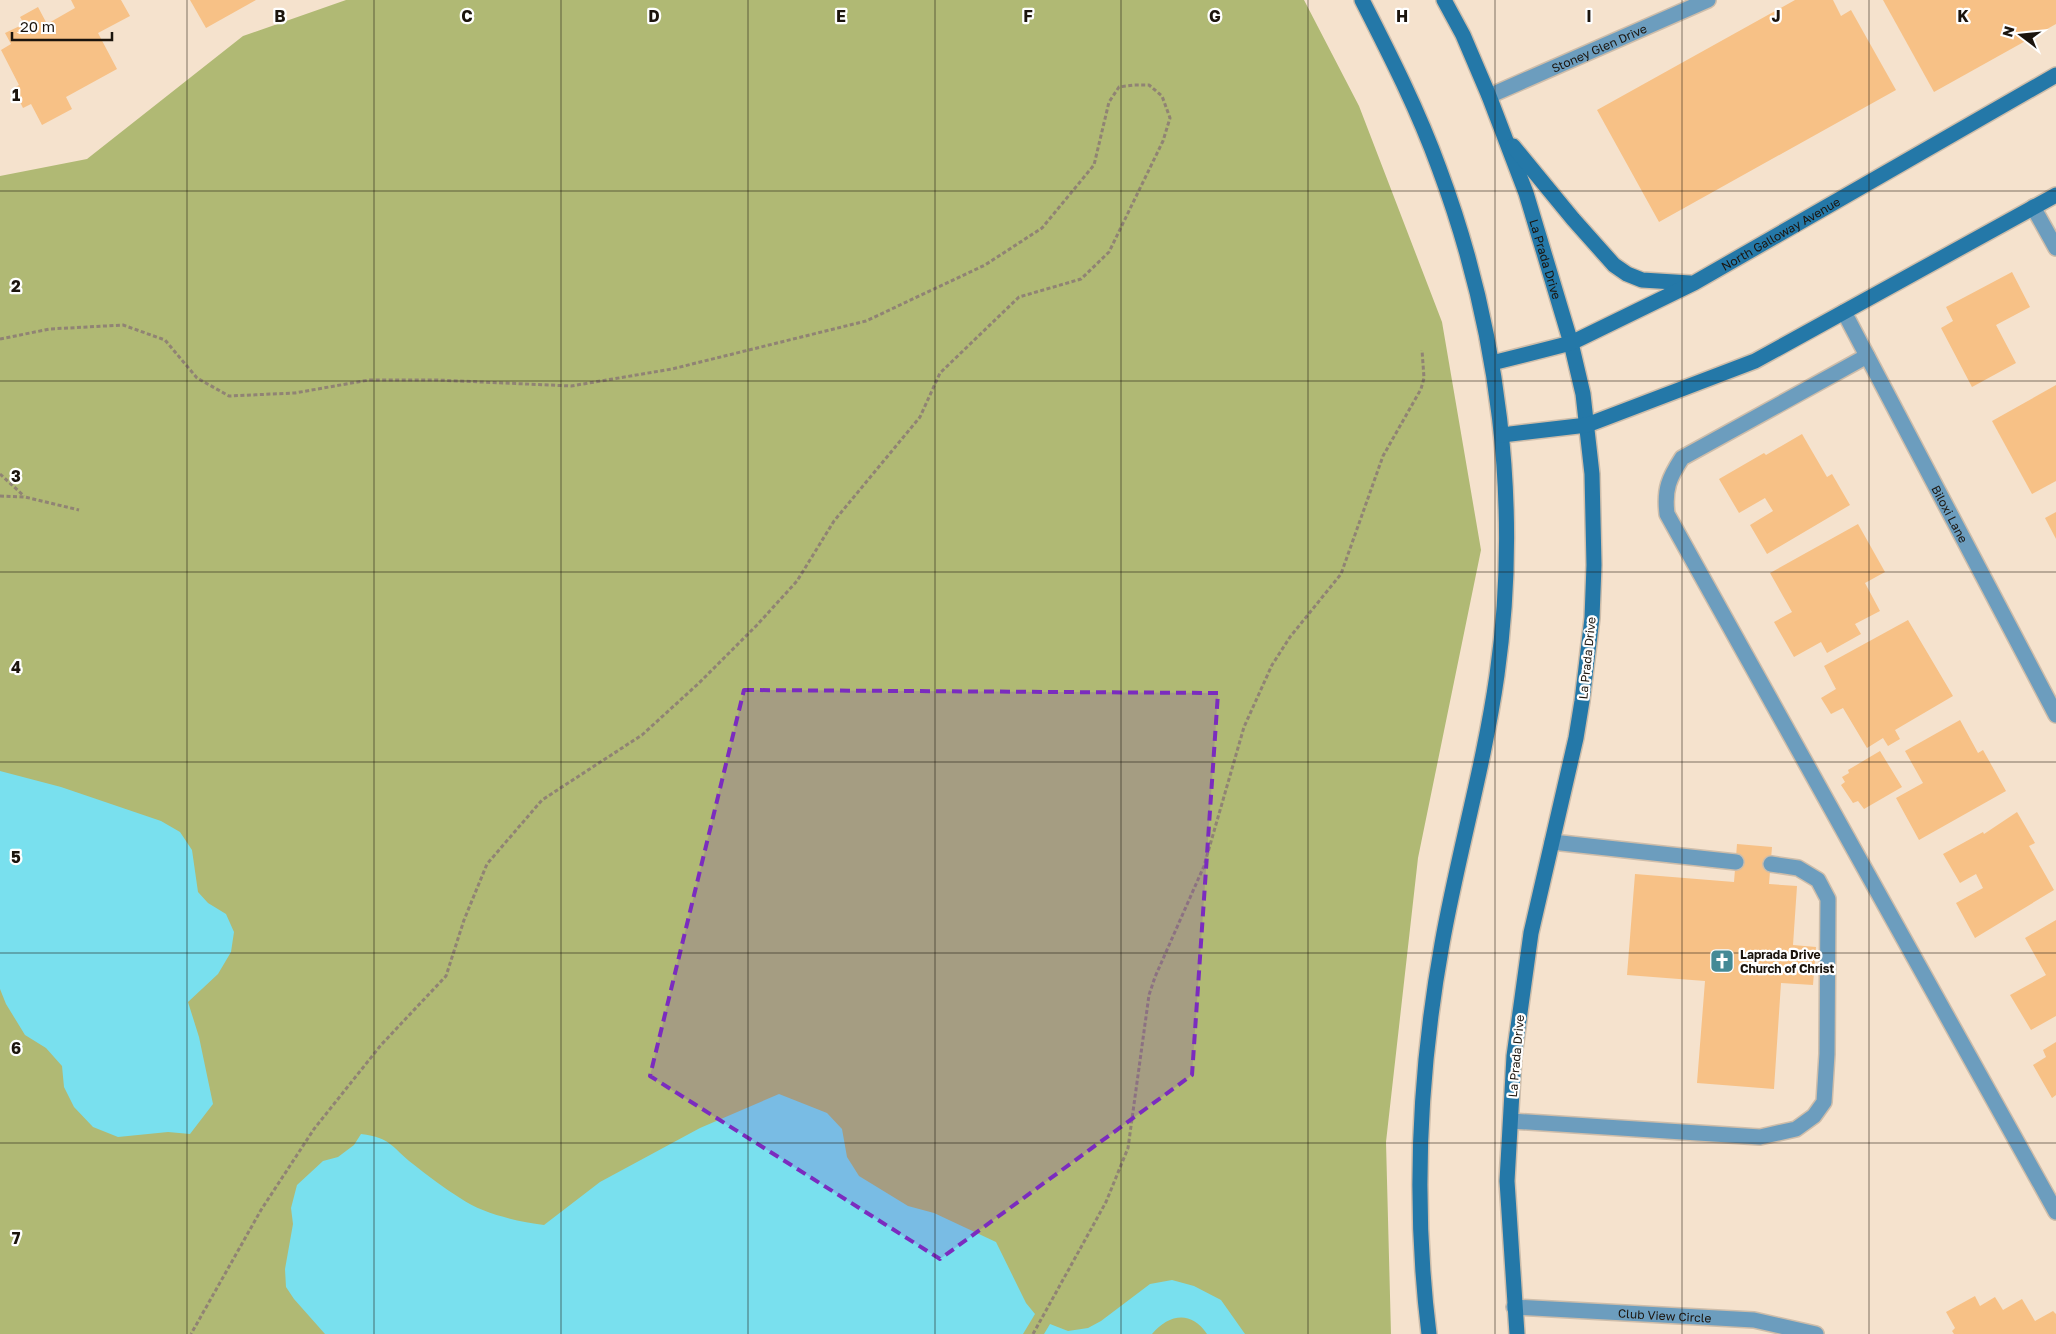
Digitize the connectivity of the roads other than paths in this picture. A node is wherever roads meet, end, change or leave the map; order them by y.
1 (1362, 0) edge
2 (1444, 0) edge
3 (1708, 0) edge
4 (2056, 75) edge
5 (1490, 96) junction
6 (1505, 137) junction
7 (2056, 195) edge
8 (2033, 207) junction
9 (2056, 248) edge
10 (1694, 284) junction
11 (1844, 312) junction
12 (1571, 343) junction
13 (1867, 356) junction
14 (1492, 364) junction
15 (1587, 425) junction
16 (1502, 435) junction
17 (2056, 715) edge
18 (1552, 842) junction
19 (1736, 862) dead end
20 (1771, 864) dead end
21 (1511, 1121) junction
22 (2056, 1212) edge
23 (1514, 1308) junction
24 (1429, 1334) edge
25 (1517, 1334) edge
26 (1816, 1334) edge

1 - 14 main road
2 - 5 main road, La Prada Drive
3 - 5 street, Stoney Glen Drive
4 - 10 main road, North Galloway Avenue
5 - 6 main road, La Prada Drive
6 - 10 main road
6 - 12 main road, La Prada Drive
7 - 8 main road
8 - 9 street
8 - 11 main road
10 - 12 main road, North Galloway Avenue
11 - 13 street, Biloxi Lane
11 - 15 main road
12 - 14 main road, North Galloway Avenue
12 - 15 main road, La Prada Drive
13 - 17 street, Biloxi Lane
13 - 22 street
14 - 16 main road
15 - 16 main road
15 - 18 main road, La Prada Drive
16 - 24 main road
18 - 19 street
18 - 21 main road, La Prada Drive
20 - 21 street
21 - 23 main road, La Prada Drive
23 - 25 main road, La Prada Drive
23 - 26 street, Club View Circle

